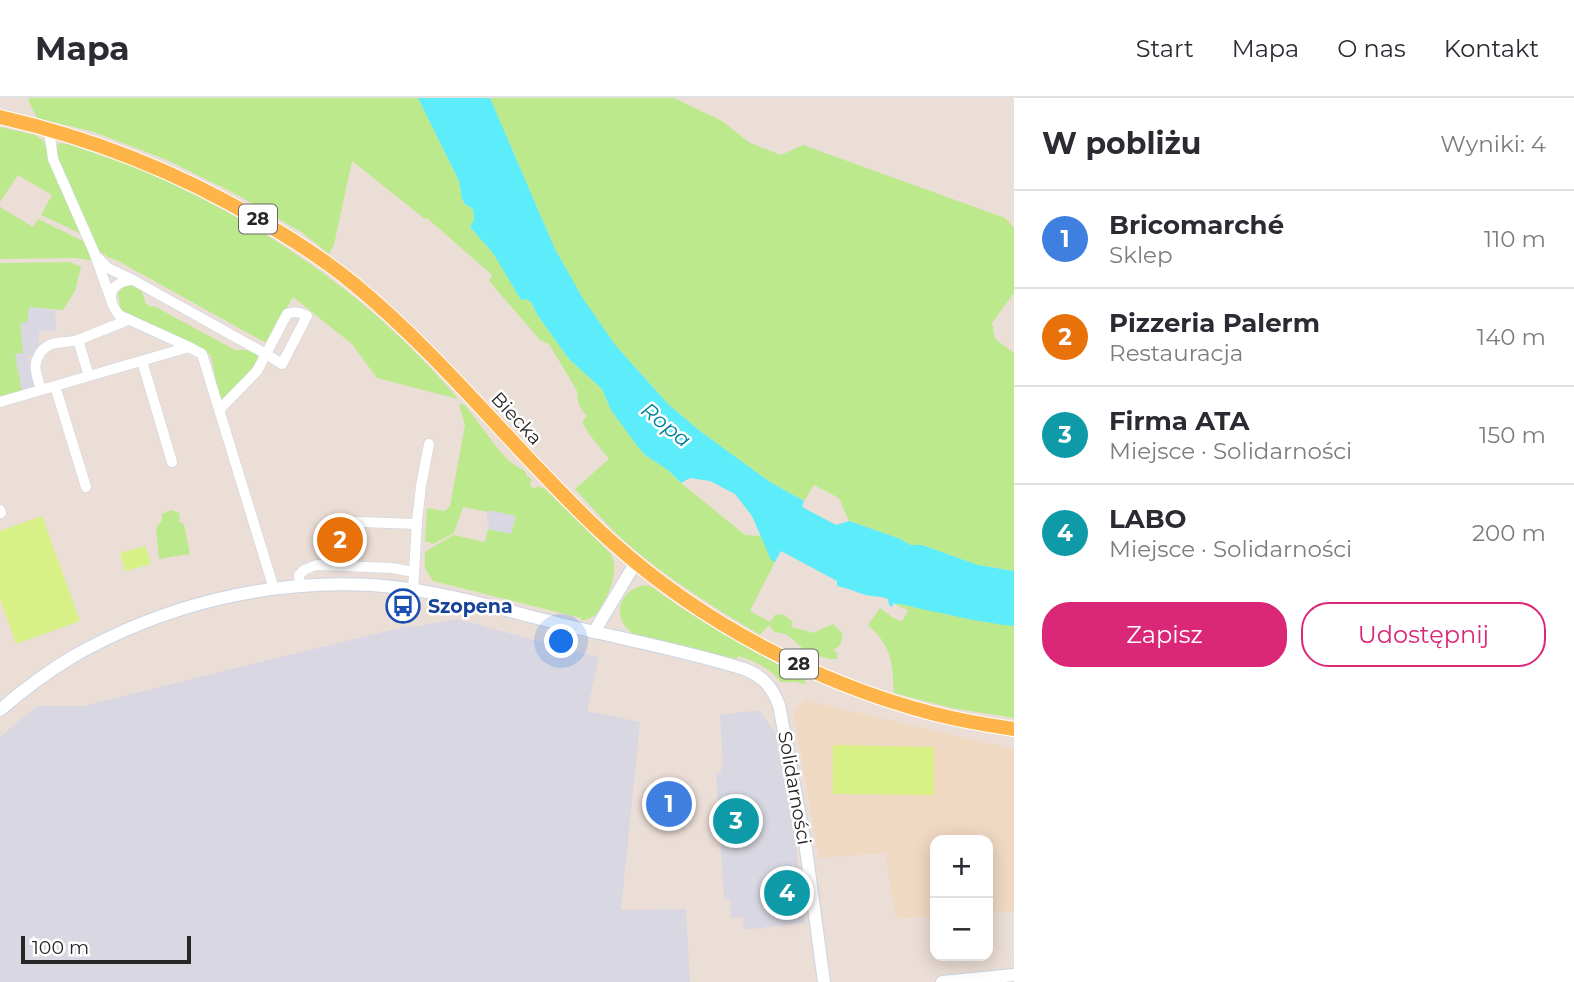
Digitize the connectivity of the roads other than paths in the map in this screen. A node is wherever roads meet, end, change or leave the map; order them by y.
1 (0, 117) edge
2 (49, 129) junction
3 (94, 252) junction
4 (133, 280) junction
5 (110, 298) junction
6 (128, 320) junction
7 (78, 340) junction
8 (190, 347) junction
9 (266, 354) junction
10 (142, 360) junction
11 (89, 376) junction
12 (55, 386) junction
13 (41, 390) junction
14 (0, 402) edge
15 (219, 410) junction
16 (429, 444) dead end
17 (172, 463) dead end
18 (86, 487) dead end
19 (331, 521) dead end
20 (417, 524) junction
21 (636, 562) junction
22 (414, 572) junction
23 (300, 586) junction
24 (274, 589) junction
25 (413, 591) junction
26 (594, 632) junction
27 (0, 710) edge
28 (1014, 729) edge
29 (1014, 975) edge
30 (824, 982) edge
31 (942, 982) edge

1 - 2 main road, Biecka / 28
2 - 3 street
2 - 21 main road, Biecka / 28
3 - 4 street
3 - 5 street
4 - 5 street
4 - 9 street
5 - 6 street
6 - 7 street
6 - 8 street
7 - 11 street
7 - 13 street
8 - 10 street
8 - 15 street
9 - 9 street
9 - 15 street
10 - 11 street
10 - 17 street
11 - 12 street
12 - 13 street
12 - 18 street
13 - 14 street
15 - 24 street
16 - 20 street
19 - 20 street
20 - 22 street
21 - 26 street
21 - 28 main road, Biecka / 28
22 - 23 street
22 - 25 street
23 - 24 street
23 - 25 street
24 - 27 street
25 - 26 street
26 - 30 street, Solidarności
29 - 31 street

